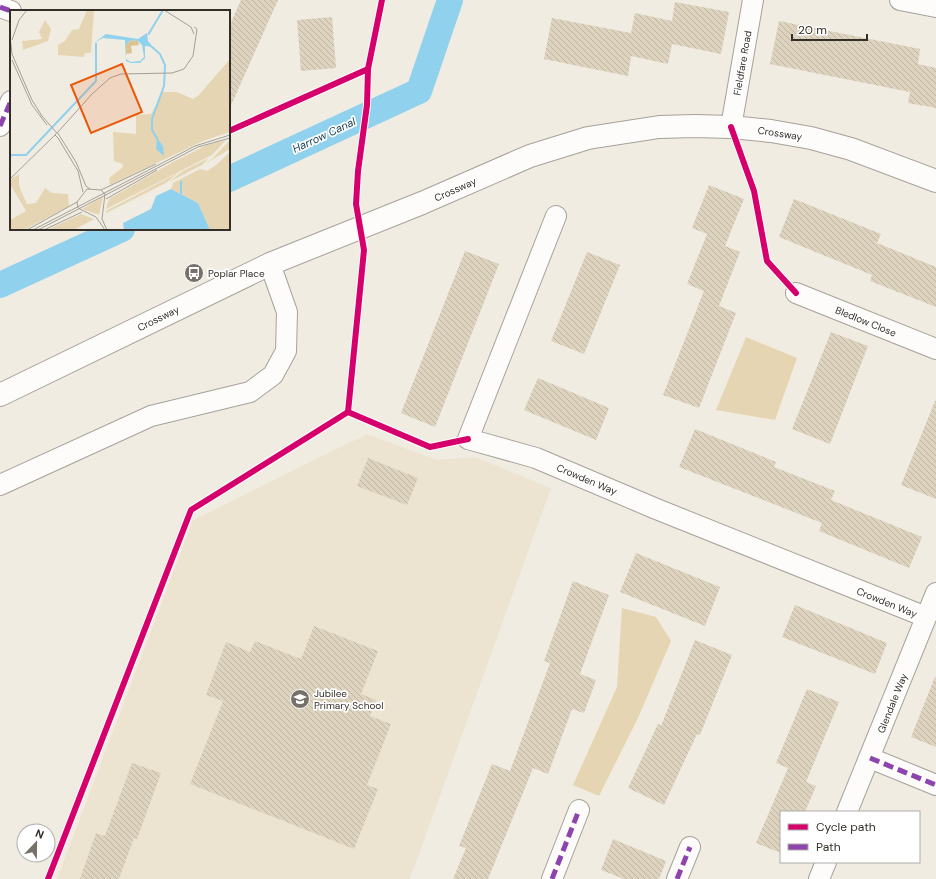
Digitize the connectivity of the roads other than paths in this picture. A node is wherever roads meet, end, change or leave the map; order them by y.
1 (753, 0) edge
2 (900, 0) edge
3 (0, 7) edge
4 (936, 7) edge
5 (10, 12) edge
6 (10, 103) edge
7 (0, 126) edge
8 (731, 127) junction
9 (936, 181) edge
10 (556, 216) dead end
11 (270, 264) junction
12 (796, 293) dead end
13 (936, 349) edge
14 (0, 396) edge
15 (0, 485) edge
16 (936, 593) edge
17 (926, 618) junction
18 (870, 758) junction
19 (936, 785) edge
20 (579, 810) dead end
21 (847, 811) edge
22 (690, 847) dead end
23 (826, 863) edge
24 (552, 879) edge
25 (677, 879) edge
26 (819, 879) edge

1 - 8 street, Fieldfare Road
2 - 4 street
3 - 5 street
6 - 7 street
8 - 9 street, Crossway
8 - 11 street, Crossway
10 - 17 street, Crowden Way
11 - 14 street, Crossway
11 - 15 street
12 - 13 street, Bledlow Close
16 - 17 street, Glendale Way
17 - 18 street, Glendale Way
18 - 19 street
18 - 21 street, Glendale Way
20 - 24 street
22 - 25 street
23 - 26 street

